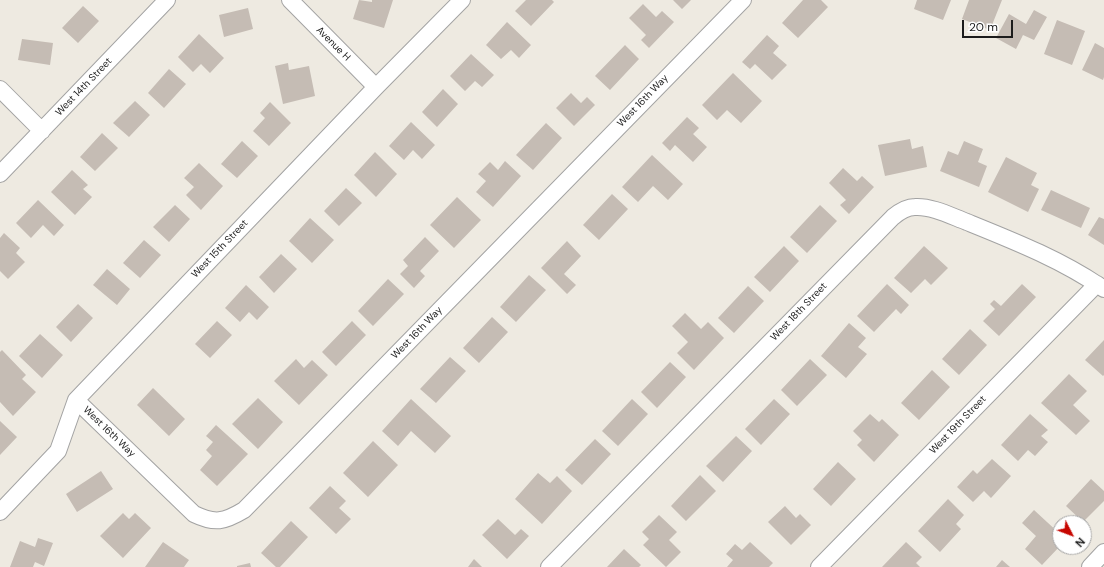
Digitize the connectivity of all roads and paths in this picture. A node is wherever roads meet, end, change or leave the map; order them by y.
1 (167, 0) edge
2 (290, 0) edge
3 (462, 0) edge
4 (743, 0) edge
5 (376, 87) junction
6 (0, 89) edge
7 (42, 131) junction
8 (0, 174) edge
9 (1100, 286) edge
10 (76, 400) junction
11 (0, 512) edge
12 (1104, 552) edge
13 (549, 567) edge
14 (819, 567) edge
15 (1090, 567) edge

1 - 7 street, West 14th Street
2 - 5 street, Avenue H
3 - 5 street, West 15th Street
4 - 10 street, West 16th Way
5 - 10 street, West 15th Street
6 - 7 street
7 - 8 street, West 14th Street
9 - 13 street, West 18th Street
9 - 14 street, West 19th Street
10 - 11 street, West 15th Street
12 - 15 street

